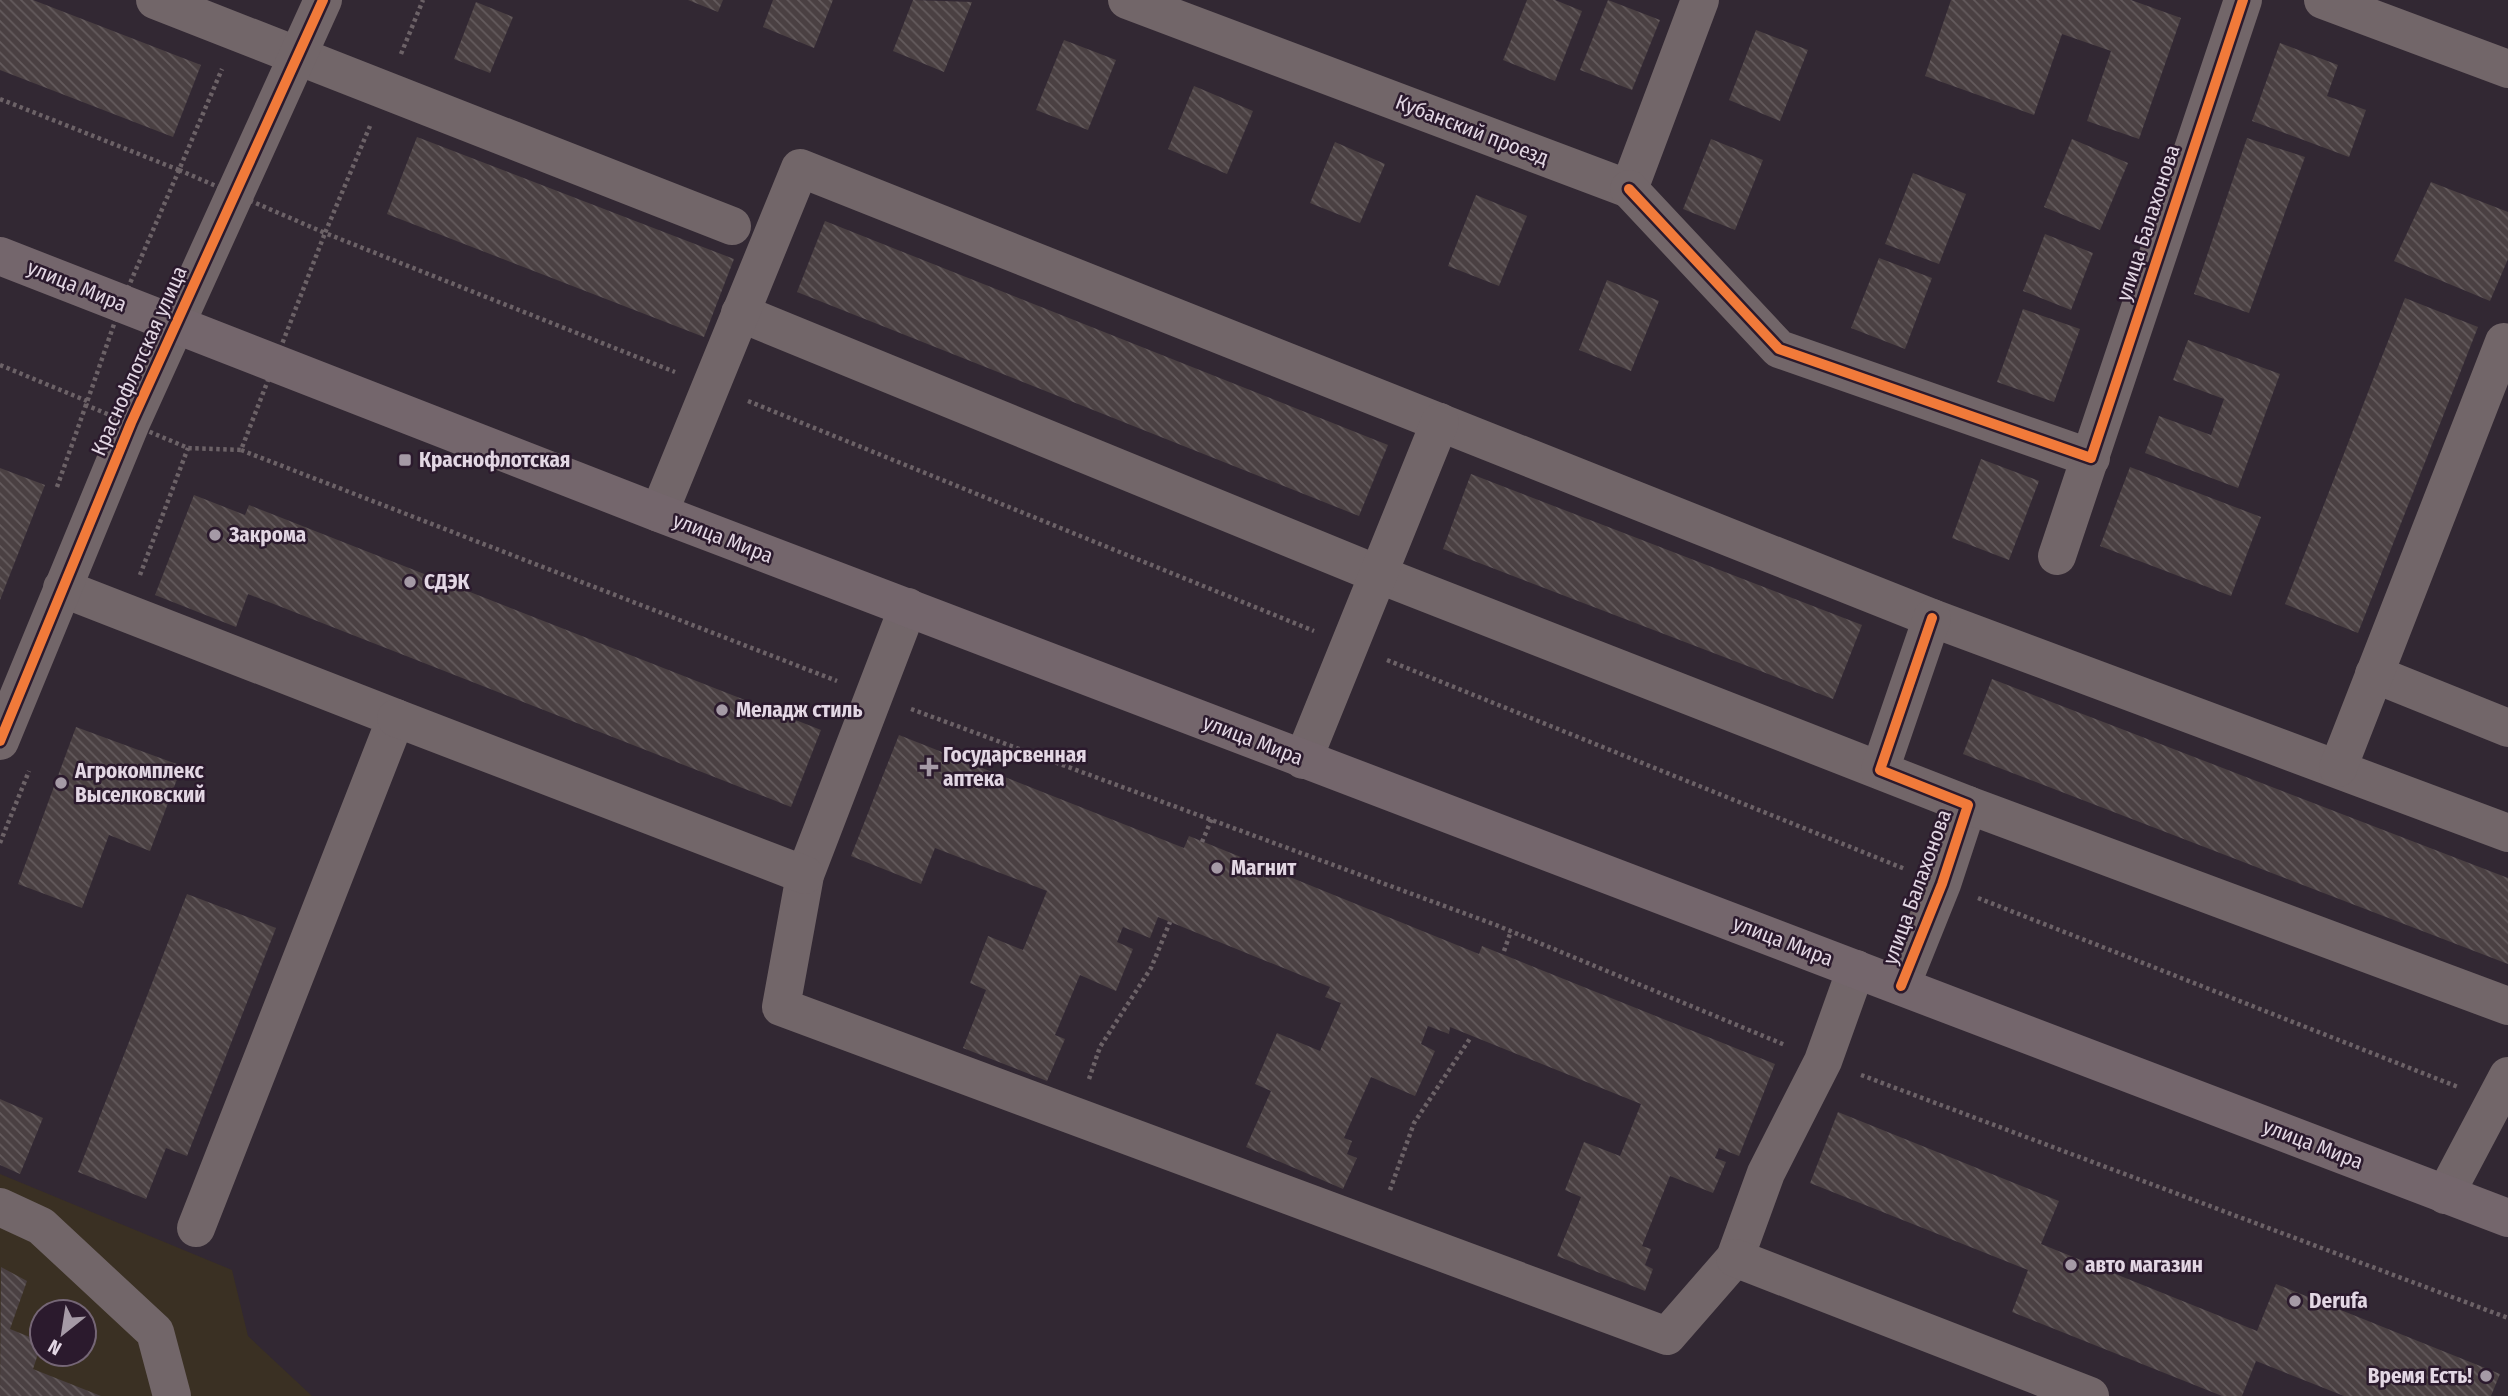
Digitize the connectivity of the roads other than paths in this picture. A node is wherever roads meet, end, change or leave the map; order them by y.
1 (155, 0) edge
2 (323, 0) edge
3 (1127, 0) edge
4 (1700, 0) edge
5 (2243, 0) edge
6 (2323, 0) edge
7 (298, 55) junction
8 (2508, 69) edge
9 (1629, 189) junction
10 (732, 226) dead end
11 (0, 256) edge
12 (740, 313) junction
13 (176, 324) junction
14 (2504, 342) dead end
15 (1440, 422) junction
16 (2091, 458) junction
17 (659, 513) junction
18 (2057, 556) dead end
19 (1380, 575) junction
20 (62, 588) junction
21 (908, 607) junction
22 (1932, 618) junction
23 (2374, 674) junction
24 (396, 718) junction
25 (2508, 728) edge
26 (0, 741) edge
27 (1303, 760) junction
28 (2338, 768) junction
29 (1880, 770) junction
30 (1968, 805) junction
31 (2508, 833) edge
32 (805, 876) junction
33 (1856, 969) junction
34 (1901, 986) junction
35 (2508, 1006) edge
36 (2508, 1076) edge
37 (2445, 1195) junction
38 (0, 1207) edge
39 (2508, 1219) edge
40 (196, 1228) dead end
41 (1735, 1258) junction
42 (172, 1396) edge
43 (2090, 1396) edge

1 - 7 street
2 - 7 street, Краснофлотская улица
3 - 9 street, Кубанский проезд
4 - 9 street
5 - 16 street, улица Балахонова
6 - 8 street
7 - 10 street
7 - 13 street, Краснофлотская улица
9 - 16 street
11 - 13 main road, улица Мира
12 - 15 street
12 - 17 street
12 - 19 street, улица Балахонова
13 - 17 main road, улица Мира
13 - 20 street, Краснофлотская улица
14 - 23 street
15 - 19 street
15 - 22 street
16 - 18 street, улица Балахонова
17 - 21 main road, улица Мира
19 - 27 street
19 - 29 street, улица Балахонова
20 - 24 street
20 - 26 street, Краснофлотская улица
21 - 27 main road, улица Мира
21 - 32 street
22 - 28 street
22 - 29 street
23 - 25 street
23 - 28 street
24 - 32 street
24 - 40 street
27 - 33 main road, улица Мира
28 - 31 street
29 - 30 street, улица Балахонова
30 - 34 street, улица Балахонова
30 - 35 street
32 - 41 street
33 - 34 main road, улица Мира
33 - 41 street
34 - 37 main road, улица Мира
36 - 37 street
37 - 39 main road, улица Мира
38 - 42 street
41 - 43 street

